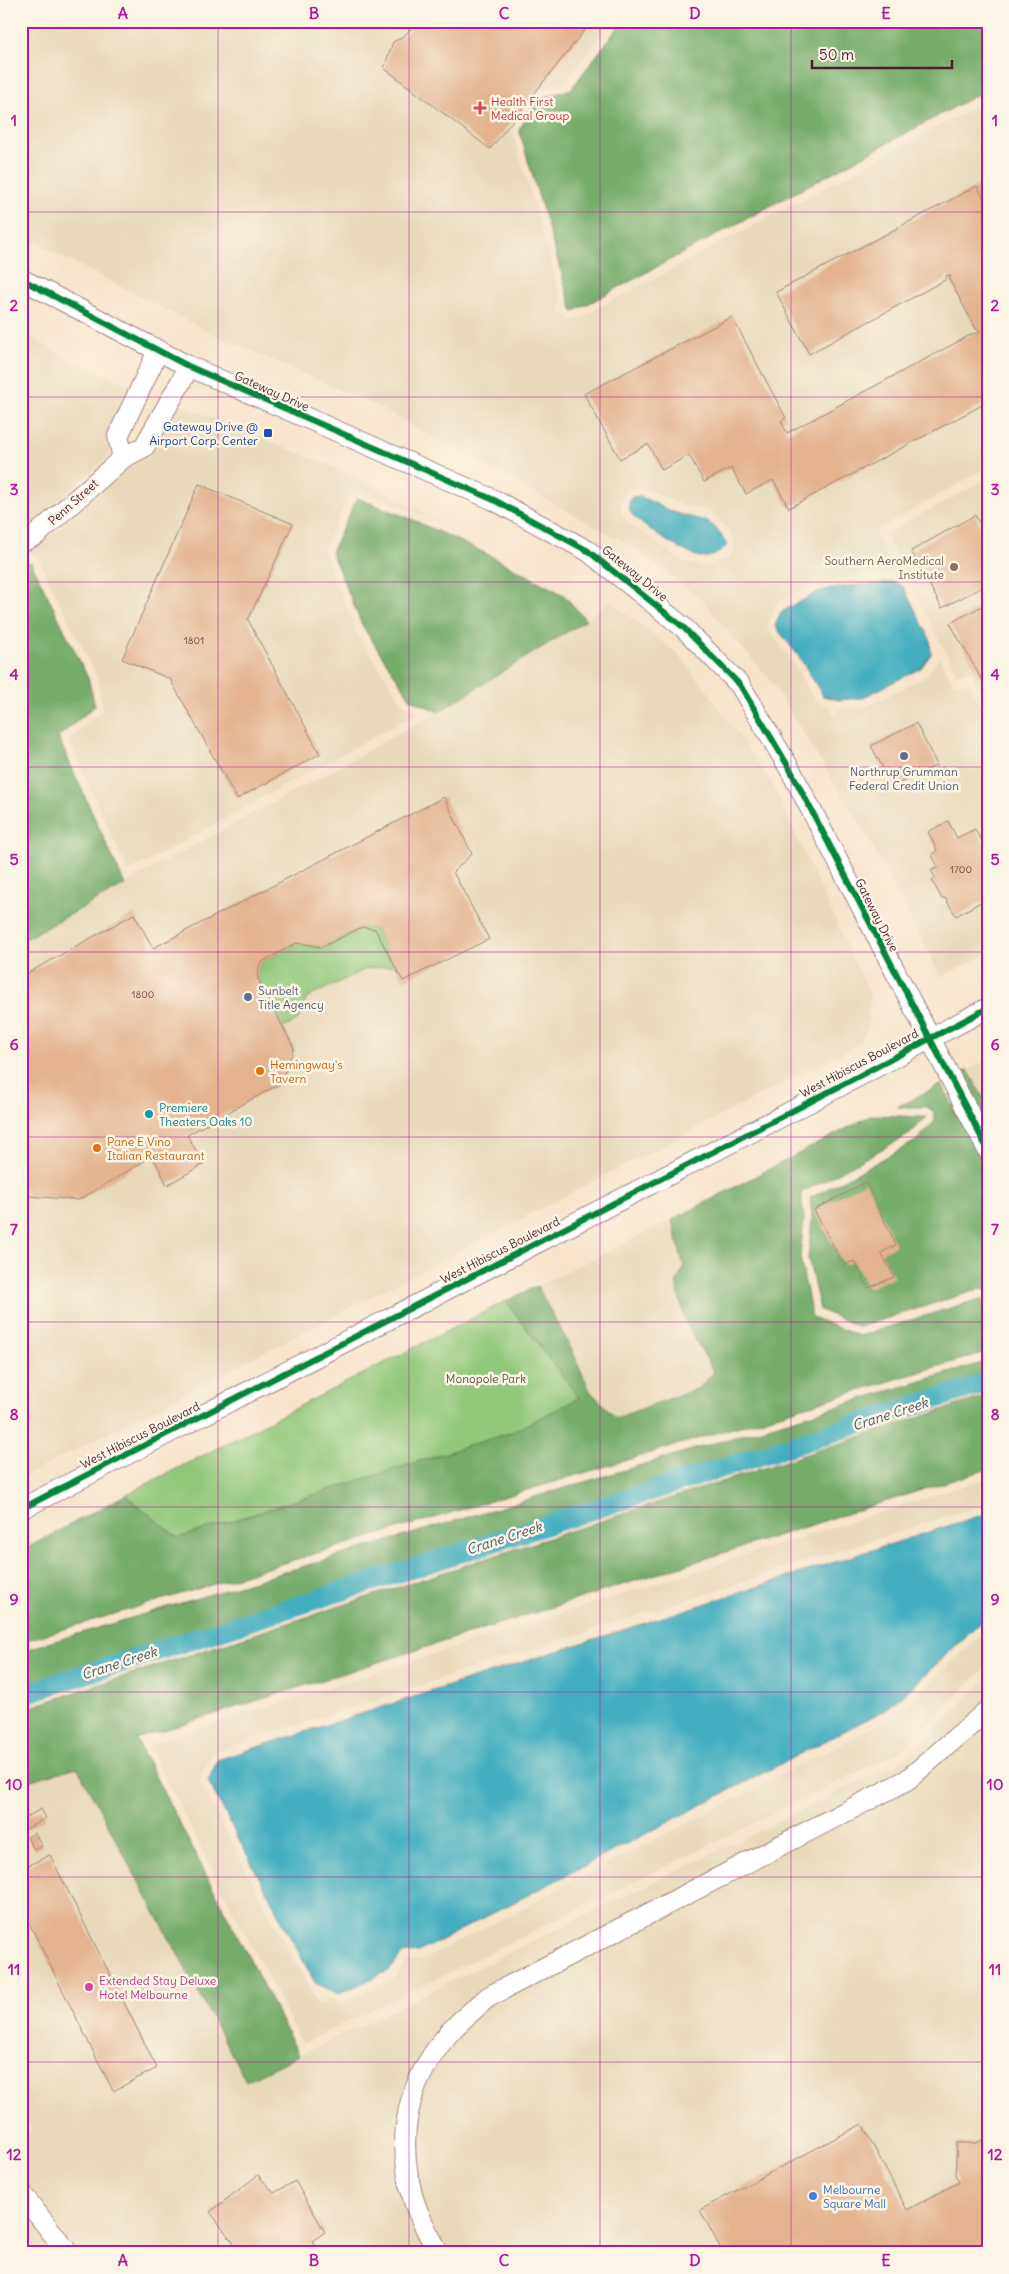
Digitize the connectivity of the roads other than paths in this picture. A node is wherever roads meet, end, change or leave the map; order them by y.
1 (21, 279) edge
2 (158, 351) junction
3 (188, 366) junction
4 (123, 458) junction
5 (21, 542) edge
6 (988, 1008) edge
7 (929, 1038) junction
8 (988, 1150) edge
9 (21, 1509) edge
10 (988, 1710) edge
11 (21, 2193) edge
12 (68, 2253) edge
13 (438, 2253) edge

1 - 2 street, Gateway Drive
2 - 3 street, Gateway Drive
2 - 4 street
3 - 4 street, Penn Street
3 - 7 street, Gateway Drive
4 - 5 street, Penn Street
6 - 7 street, West Hibiscus Boulevard
7 - 8 street, Gateway Drive
7 - 9 street, West Hibiscus Boulevard
10 - 13 street
11 - 12 street

